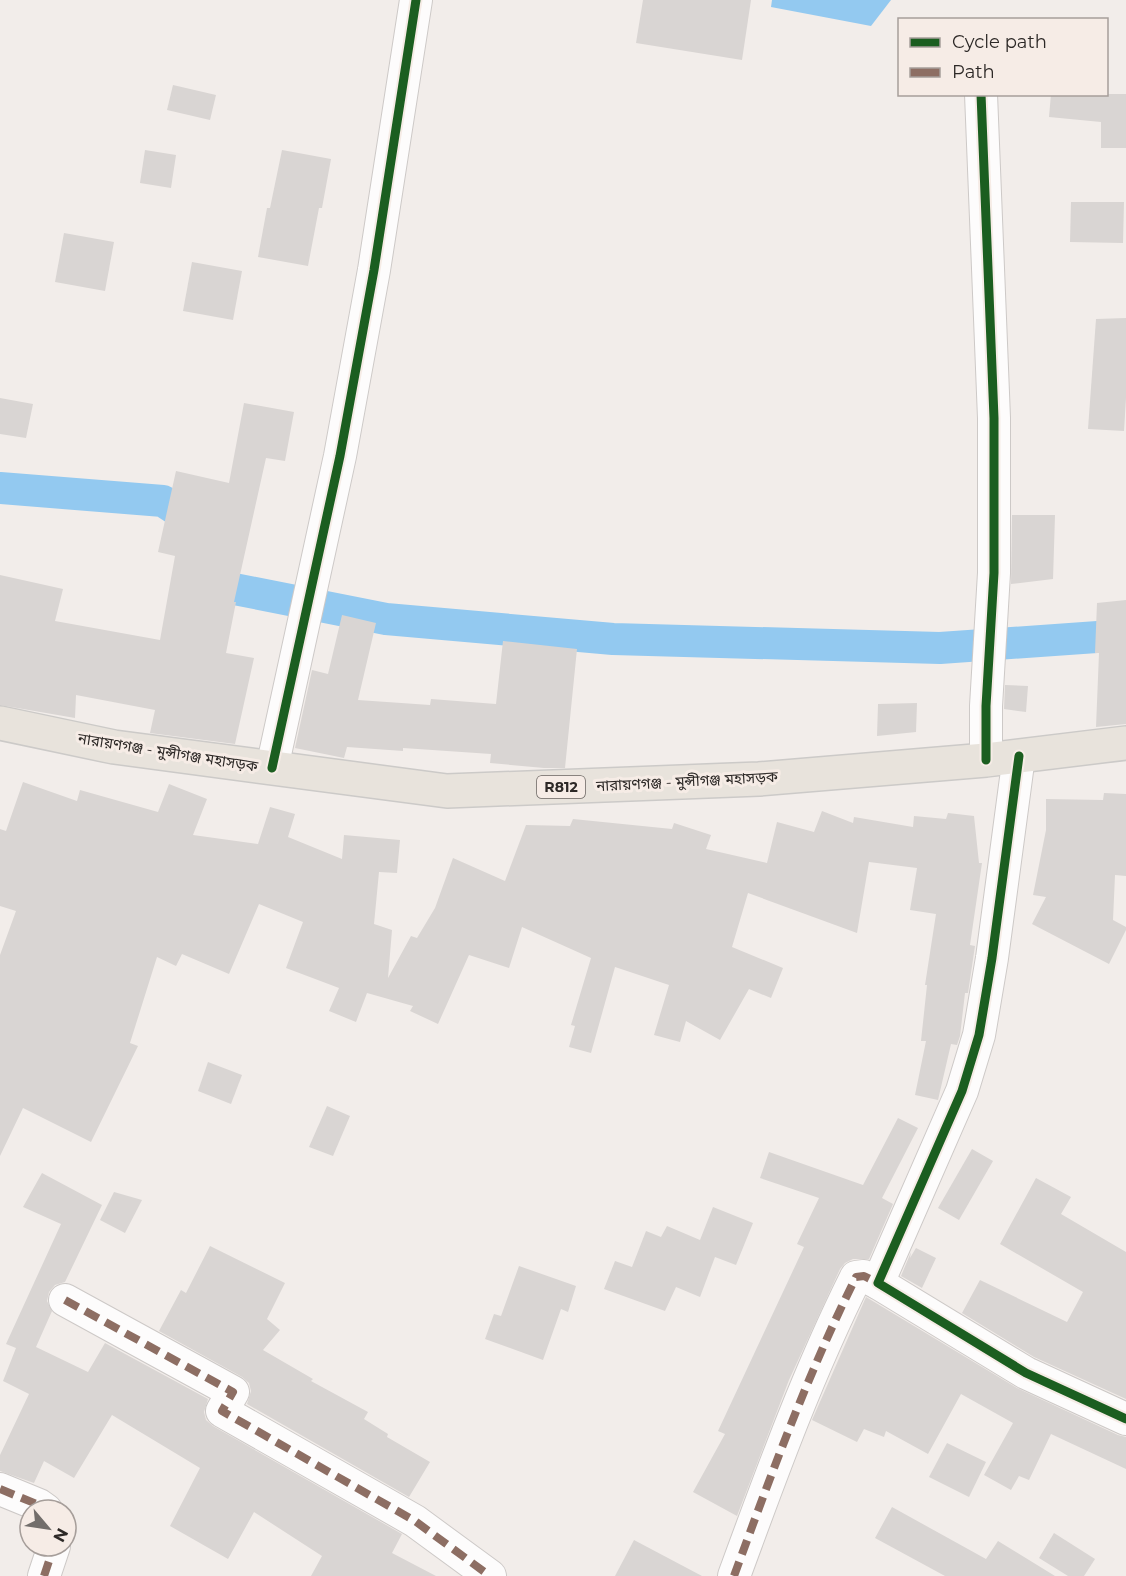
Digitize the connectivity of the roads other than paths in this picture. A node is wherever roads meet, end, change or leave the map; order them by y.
1 (416, 0) edge
2 (981, 96) edge
3 (0, 723) edge
4 (1126, 742) edge
5 (1019, 756) junction
6 (986, 760) junction
7 (272, 768) junction
8 (878, 1282) junction
9 (65, 1300) dead end
10 (1126, 1419) edge
11 (0, 1489) edge
12 (22, 1498) edge
13 (50, 1558) edge
14 (44, 1576) edge
15 (490, 1576) edge
16 (734, 1576) edge

1 - 7 street
2 - 6 street
3 - 7 main road, নারায়ণগঞ্জ - মুন্সীগঞ্জ মহাসড়ক / R812
4 - 5 main road, নারায়ণগঞ্জ - মুন্সীগঞ্জ মহাসড়ক / R812
5 - 6 main road, নারায়ণগঞ্জ - মুন্সীগঞ্জ মহাসড়ক / R812
5 - 8 street
6 - 7 main road, নারায়ণগঞ্জ - মুন্সীগঞ্জ মহাসড়ক / R812
8 - 10 street
8 - 16 street
9 - 15 street
11 - 12 street
13 - 14 street

